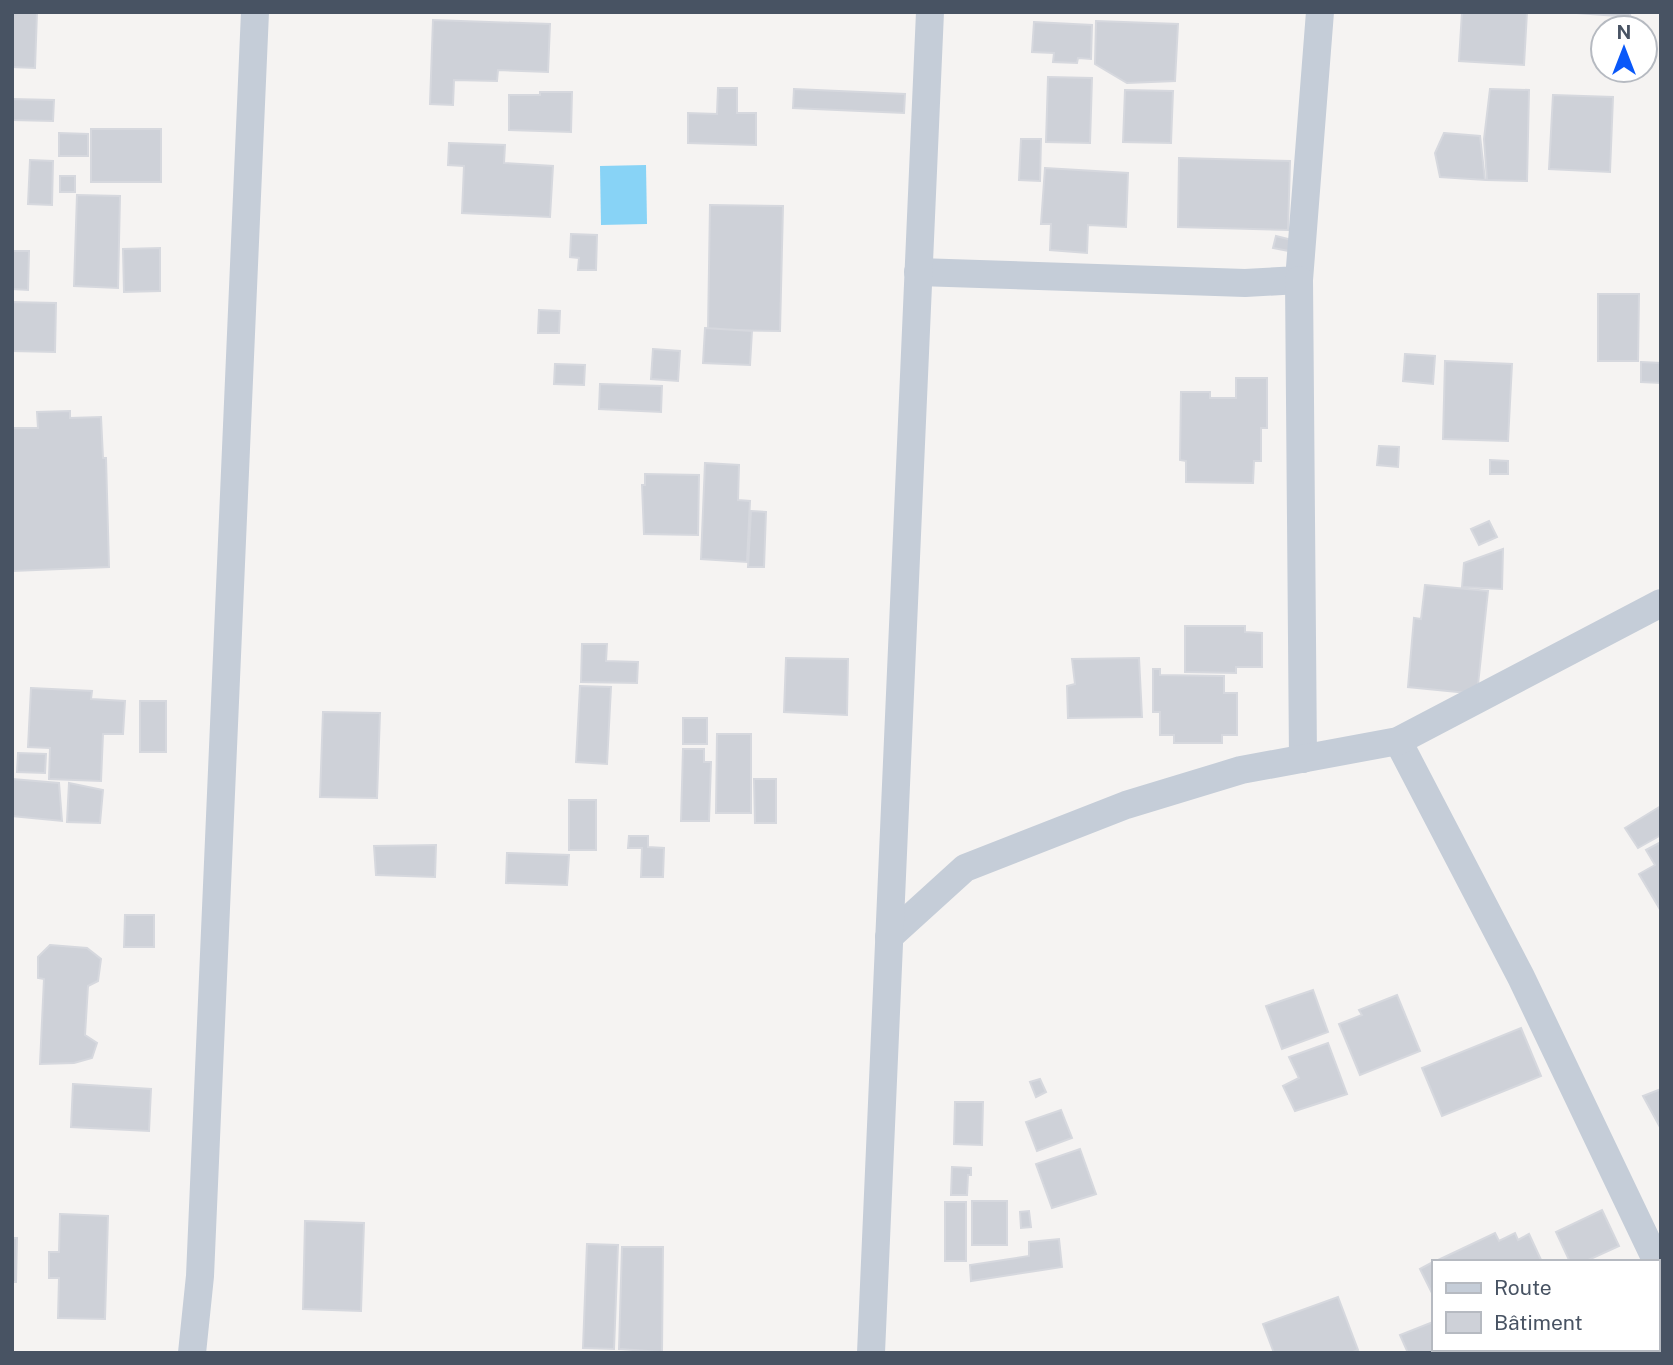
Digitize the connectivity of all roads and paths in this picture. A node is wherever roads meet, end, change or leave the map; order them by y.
1 (255, 12) edge
2 (930, 12) edge
3 (1320, 12) edge
4 (918, 272) junction
5 (1299, 280) junction
6 (1661, 603) edge
7 (1398, 741) junction
8 (1303, 759) junction
9 (889, 937) junction
10 (1656, 1260) edge
11 (192, 1353) edge
12 (871, 1353) edge

1 - 11 street
2 - 4 street
3 - 5 street
4 - 5 street
4 - 9 street
5 - 8 street
6 - 7 street
7 - 8 street
7 - 10 street
8 - 9 street
9 - 12 street

